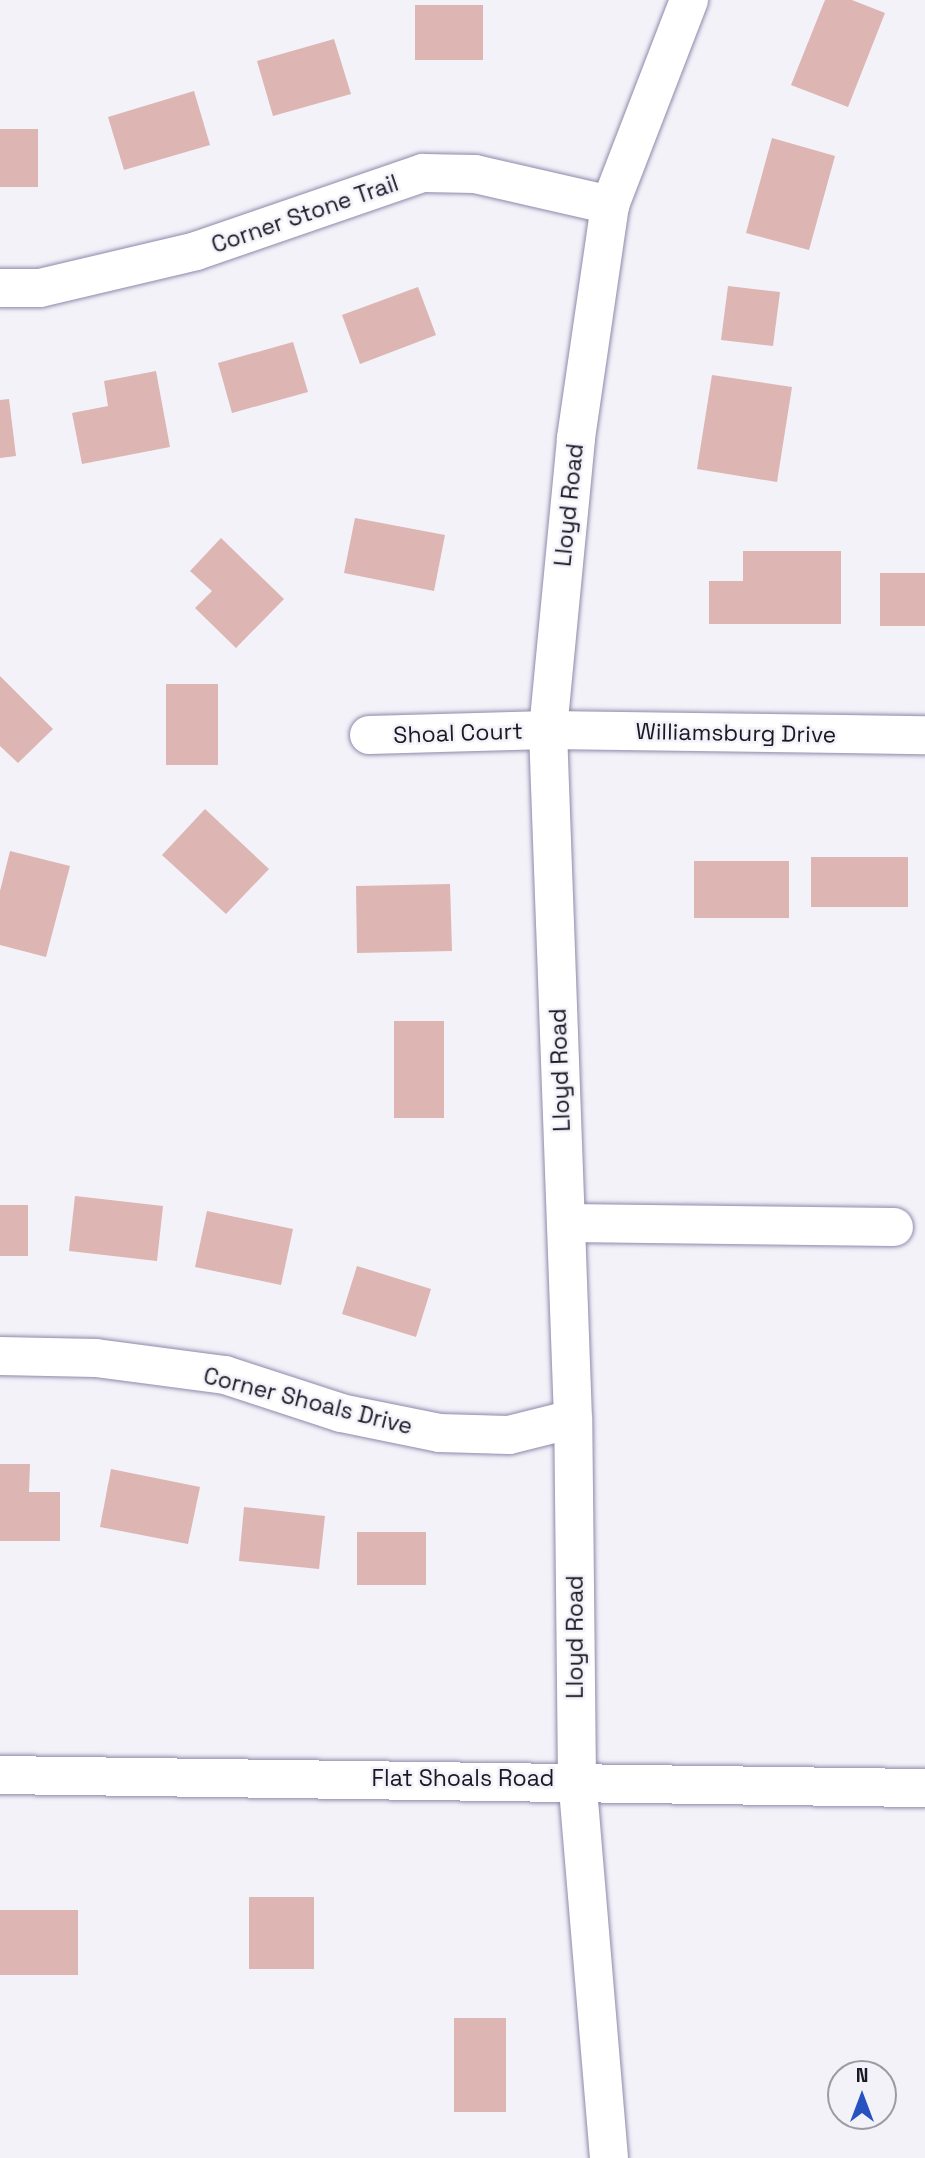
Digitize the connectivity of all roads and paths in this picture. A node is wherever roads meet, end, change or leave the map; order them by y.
1 (689, 0) edge
2 (610, 205) junction
3 (0, 288) edge
4 (548, 730) junction
5 (369, 735) dead end
6 (925, 735) edge
7 (566, 1223) junction
8 (894, 1227) dead end
9 (0, 1356) edge
10 (573, 1419) junction
11 (0, 1775) edge
12 (577, 1779) junction
13 (925, 1788) edge
14 (609, 2158) edge

1 - 2 street, Lloyd Road
2 - 3 street, Corner Stone Trail
2 - 4 street, Lloyd Road
4 - 5 street, Shoal Court
4 - 6 street, Williamsburg Drive
4 - 7 street, Lloyd Road
7 - 8 street
7 - 10 street, Lloyd Road
9 - 10 street, Corner Shoals Drive
10 - 12 street, Lloyd Road
11 - 12 street, Flat Shoals Road
12 - 13 street, Flat Shoals Road
12 - 14 street, Lloyd Road

